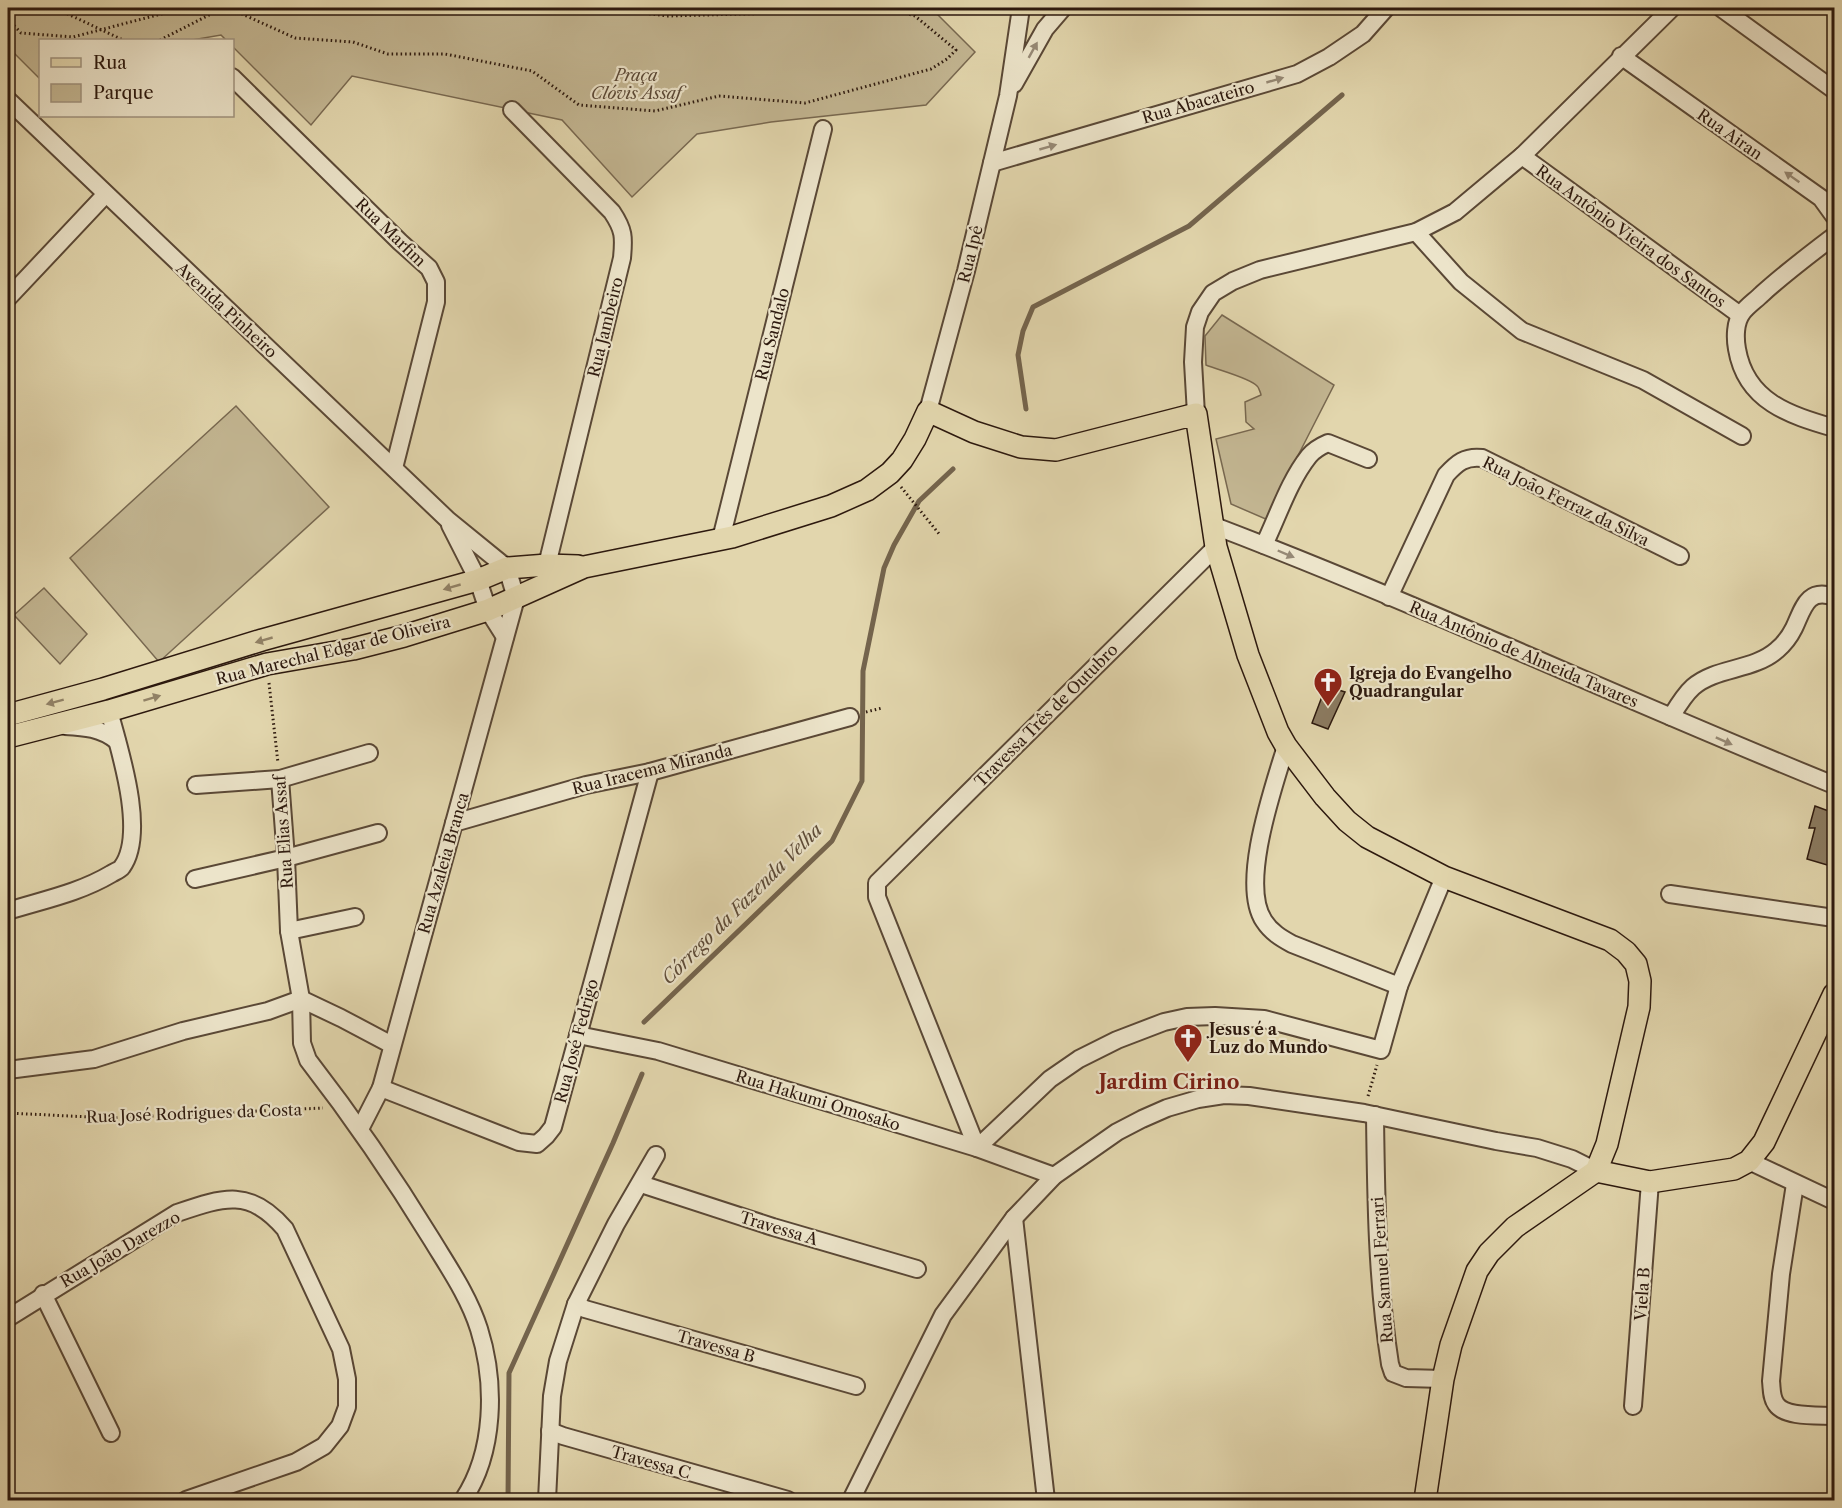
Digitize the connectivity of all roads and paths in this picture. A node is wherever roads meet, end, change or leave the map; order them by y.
1 (55, 8) edge
2 (228, 8) edge
3 (604, 8) edge
4 (1021, 8) edge
5 (1064, 8) edge
6 (1386, 8) edge
7 (1672, 8) edge
8 (1721, 8) edge
9 (213, 13) junction
10 (8, 19) edge
11 (101, 30) junction
12 (121, 39) edge
13 (162, 39) edge
14 (1621, 56) junction
15 (234, 78) edge
16 (1834, 90) edge
17 (1008, 96) junction
18 (8, 100) edge
19 (512, 110) dead end
20 (823, 129) dead end
21 (1522, 156) junction
22 (992, 163) junction
23 (105, 195) junction
24 (1834, 216) edge
25 (1416, 232) junction
26 (1834, 236) edge
27 (8, 298) edge
28 (1740, 315) junction
29 (928, 411) junction
30 (1196, 414) junction
31 (1834, 428) edge
32 (1742, 436) dead end
33 (1368, 459) dead end
34 (394, 468) junction
35 (906, 493) dead end
36 (447, 520) junction
37 (1212, 525) junction
38 (940, 535) dead end
39 (722, 539) junction
40 (1264, 545) junction
41 (1216, 548) junction
42 (1680, 556) dead end
43 (507, 568) junction
44 (548, 574) junction
45 (478, 580) junction
46 (1389, 597) junction
47 (1834, 597) edge
48 (516, 598) junction
49 (488, 610) junction
50 (505, 637) junction
51 (267, 664) junction
52 (109, 711) junction
53 (8, 715) edge
54 (850, 717) dead end
55 (1671, 717) junction
56 (55, 725) junction
57 (8, 737) edge
58 (117, 741) junction
59 (1286, 746) junction
60 (369, 753) dead end
61 (651, 772) junction
62 (280, 779) junction
63 (196, 785) dead end
64 (1834, 785) edge
65 (454, 823) junction
66 (378, 833) dead end
67 (286, 858) junction
68 (1443, 877) junction
69 (195, 879) dead end
70 (1670, 894) dead end
71 (8, 911) edge
72 (355, 917) dead end
73 (1834, 918) edge
74 (289, 931) junction
75 (1400, 986) junction
76 (1834, 994) edge
77 (301, 999) junction
78 (578, 1035) junction
79 (392, 1045) junction
80 (1381, 1050) junction
81 (8, 1070) edge
82 (381, 1088) junction
83 (345, 1107) junction
84 (8, 1113) edge
85 (1370, 1114) junction
86 (360, 1129) junction
87 (977, 1148) junction
88 (656, 1155) dead end
89 (1749, 1161) junction
90 (1596, 1171) junction
91 (1054, 1176) junction
92 (1650, 1182) junction
93 (641, 1184) junction
94 (1795, 1184) junction
95 (1834, 1202) edge
96 (1014, 1218) junction
97 (918, 1269) dead end
98 (44, 1294) junction
99 (576, 1304) junction
100 (8, 1318) edge
101 (1443, 1379) junction
102 (856, 1386) dead end
103 (1634, 1406) dead end
104 (1834, 1416) edge
105 (550, 1431) junction
106 (111, 1433) dead end
107 (186, 1500) edge
108 (463, 1500) edge
109 (547, 1500) edge
110 (788, 1500) edge
111 (851, 1500) edge
112 (1046, 1500) edge
113 (1425, 1500) edge

1 - 11 path
2 - 3 path
2 - 9 path
4 - 17 street, Rua Ipê
17 -> 5 street, Rua Ipê
22 -> 6 street, Rua Abacateiro
7 - 14 street
8 - 16 street
9 - 11 path
9 - 13 path
10 - 11 path
11 - 12 path
14 - 21 street
24 -> 14 street, Rua Airan
15 - 34 street, Rua Marfim
17 - 22 street, Rua Ipê
18 - 23 street, Avenida Pinheiro
19 - 44 street, Rua Jambeiro
20 - 39 street, Rua Sandalo
21 - 25 street
21 - 28 street, Rua Antônio Vieira dos Santos
22 - 29 street, Rua Ipê
23 - 27 street
23 - 34 street, Avenida Pinheiro
25 - 30 street
25 - 32 street
26 - 28 street
28 - 31 street
29 - 30 main road
29 - 39 main road, Rua Marechal Edgar de Oliveira
30 - 37 main road
33 - 40 street
34 - 36 street, Avenida Pinheiro
35 - 38 path
36 - 43 street, Avenida Pinheiro
36 - 45 street, Avenida Pinheiro
37 - 40 street, Rua Antônio de Almeida Tavares
37 - 41 main road
39 - 44 main road, Rua Marechal Edgar de Oliveira
40 -> 46 street, Rua Antônio de Almeida Tavares
41 - 59 main road
41 - 87 street, Travessa Três de Outubro
42 - 46 street, Rua João Ferraz da Silva
43 - 44 main road, Rua Marechal Edgar de Oliveira
43 - 45 main road, Rua Marechal Edgar de Oliveira
43 - 48 street
44 - 48 main road, Rua Marechal Edgar de Oliveira
45 - 49 street, Avenida Pinheiro
45 -> 53 main road, Rua Marechal Edgar de Oliveira
46 - 55 street, Rua Antônio de Almeida Tavares
47 - 55 street
48 - 49 main road, Rua Marechal Edgar de Oliveira
48 - 50 street, Rua Azaleia Branca
49 - 50 street
49 - 51 main road, Rua Marechal Edgar de Oliveira
50 - 65 street, Rua Azaleia Branca
52 -> 51 main road, Rua Marechal Edgar de Oliveira
51 - 62 path, Rua Elias Assaf
52 - 56 main road, Rua Marechal Edgar de Oliveira
52 - 58 street
54 - 61 street, Rua Iracema Miranda
55 -> 64 street, Rua Antônio de Almeida Tavares
56 - 57 main road, Rua Marechal Edgar de Oliveira
56 - 58 street
58 - 71 street
59 - 68 main road
59 - 75 street
60 - 62 street
61 - 65 street, Rua Iracema Miranda
61 - 78 street, Rua José Fedrigo
62 - 63 street
62 - 67 street, Rua Elias Assaf
65 - 79 street, Rua Azaleia Branca
66 - 67 street
67 - 69 street
67 - 74 street, Rua Elias Assaf
68 - 75 street
68 - 90 main road
70 - 73 street
72 - 74 street
74 - 77 street, Rua Elias Assaf
75 - 80 street
76 - 89 main road
77 - 79 street
77 - 81 street
77 - 83 street
78 - 82 street, Rua José Fedrigo
78 - 87 street, Rua Hakumi Omosako
79 - 82 street, Rua Azaleia Branca
80 - 85 path
80 - 87 street
82 - 86 street, Rua Azaleia Branca
83 - 84 path, Rua José Rodrigues da Costa
83 - 86 street
85 - 90 street
85 - 91 street
85 - 101 street, Rua Samuel Ferrari
86 - 108 street
87 - 91 street, Rua Hakumi Omosako
88 - 93 street
89 - 92 main road
89 - 94 street
90 - 92 main road
90 - 101 main road
91 - 96 street
92 - 103 street, Viela B
93 - 97 street, Travessa A
93 - 99 street
94 - 95 street
94 - 104 street
96 - 111 street
96 - 112 street
98 - 100 street, Rua João Darezzo
98 - 106 street
98 - 107 street, Rua João Darezzo
99 - 102 street, Travessa B
99 - 105 street
101 - 113 main road
105 - 109 street
105 - 110 street, Travessa C

